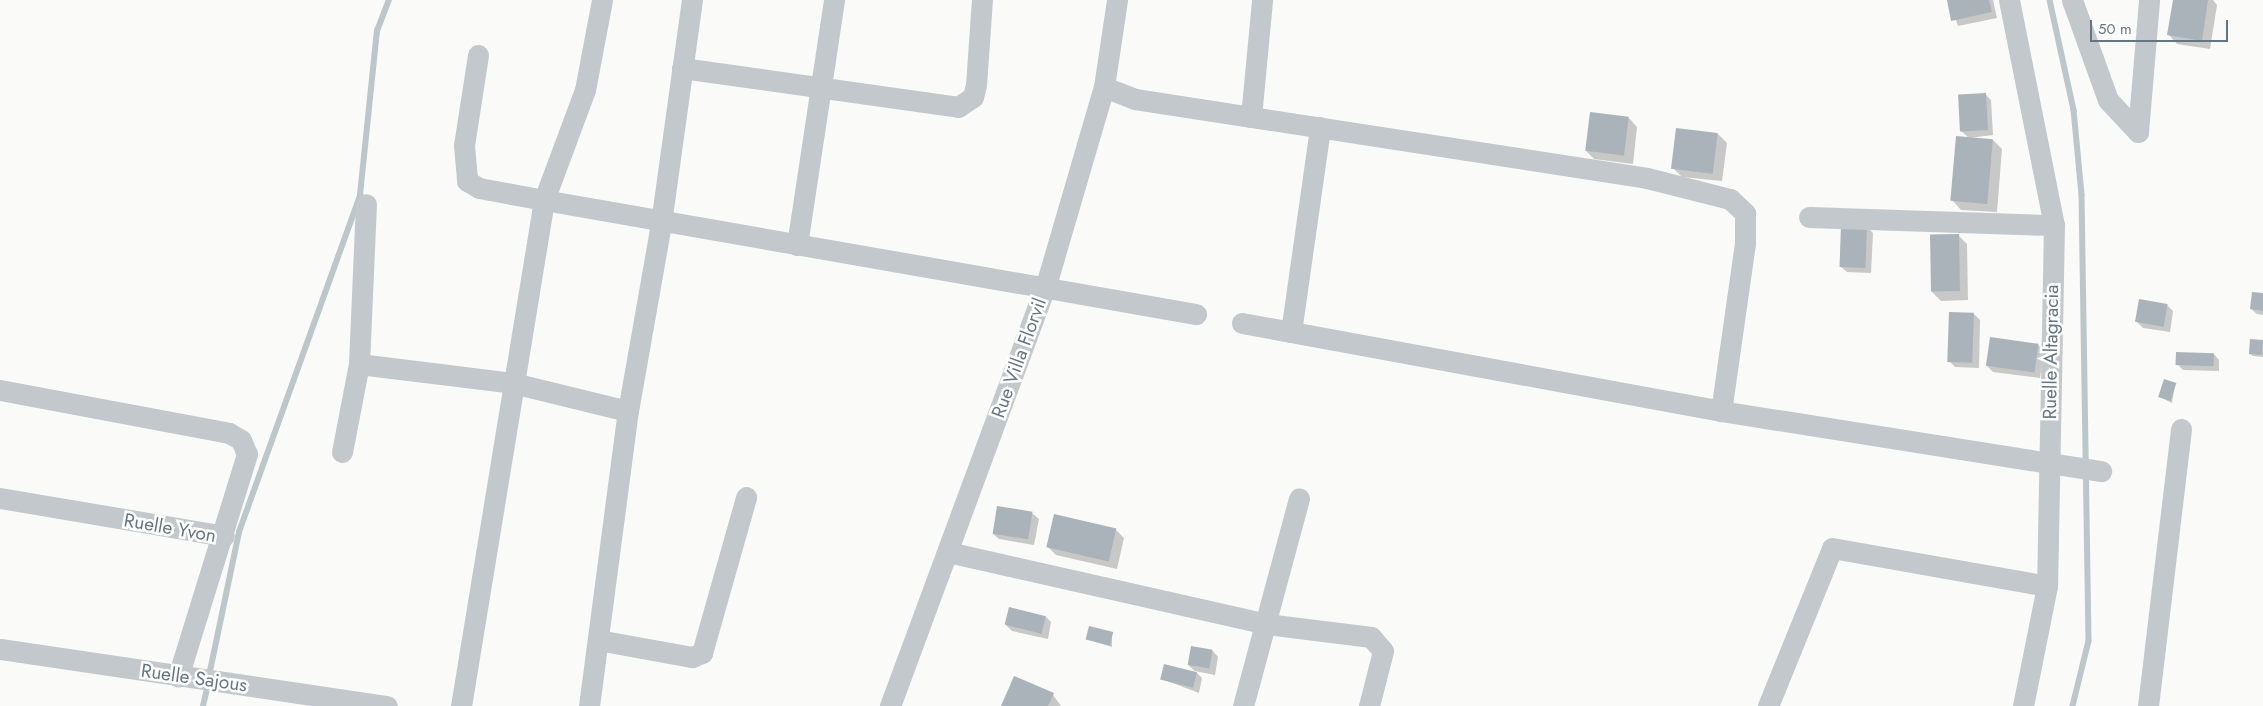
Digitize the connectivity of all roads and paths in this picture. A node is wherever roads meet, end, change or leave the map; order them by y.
1 (602, 0) edge
2 (692, 0) edge
3 (834, 0) edge
4 (982, 0) edge
5 (1117, 0) edge
6 (1262, 0) edge
7 (2009, 0) edge
8 (2072, 0) edge
9 (2149, 0) edge
10 (478, 55) dead end
11 (682, 68) junction
12 (821, 86) junction
13 (1104, 87) junction
14 (1251, 117) junction
15 (1320, 127) junction
16 (544, 200) junction
17 (366, 204) dead end
18 (1809, 217) dead end
19 (661, 223) junction
20 (2054, 225) junction
21 (797, 245) junction
22 (1046, 284) junction
23 (1196, 314) dead end
24 (1242, 323) dead end
25 (1290, 332) junction
26 (359, 364) junction
27 (513, 384) junction
28 (0, 390) edge
29 (628, 410) junction
30 (1721, 411) junction
31 (2181, 429) dead end
32 (342, 452) dead end
33 (2049, 463) junction
34 (2101, 471) dead end
35 (746, 497) dead end
36 (0, 498) edge
37 (1299, 498) dead end
38 (224, 536) junction
39 (948, 552) junction
40 (2047, 586) junction
41 (1266, 624) junction
42 (598, 640) junction
43 (0, 649) edge
44 (178, 677) junction
45 (347, 702) edge
46 (387, 706) edge
47 (461, 706) edge
48 (589, 706) edge
49 (890, 706) edge
50 (1243, 706) edge
51 (1369, 706) edge
52 (1768, 706) edge
53 (2023, 706) edge
54 (2148, 706) edge

1 - 16 street
2 - 11 street
3 - 12 street
4 - 12 street
5 - 13 street, Rue Villa Florvil
6 - 14 street
7 - 20 street, Ruelle Altagracia
8 - 9 street
10 - 16 street
11 - 12 street
11 - 19 street
12 - 21 street
13 - 14 street
13 - 22 street, Rue Villa Florvil
14 - 15 street
15 - 25 street
15 - 30 street
16 - 19 street
16 - 27 street
17 - 26 street
18 - 20 street
19 - 21 street
19 - 29 street
20 - 33 street, Ruelle Altagracia
21 - 22 street
22 - 23 street
22 - 39 street, Rue Villa Florvil
24 - 25 street
25 - 30 street
26 - 27 street
26 - 32 street
27 - 29 street
27 - 47 street
28 - 38 street
29 - 42 street
30 - 33 street
31 - 54 street
33 - 34 street
33 - 40 street, Ruelle Altagracia
35 - 42 street
36 - 38 street, Ruelle Yvon
37 - 41 street
38 - 44 street, Ruelle Yvon
39 - 41 street
39 - 49 street, Rue Villa Florvil
40 - 52 street
40 - 53 street, Ruelle Altagracia
41 - 50 street
41 - 51 street
42 - 48 street
43 - 44 street, Ruelle Sajous
44 - 45 street, Ruelle Sajous
45 - 46 street, Ruelle Sajous

